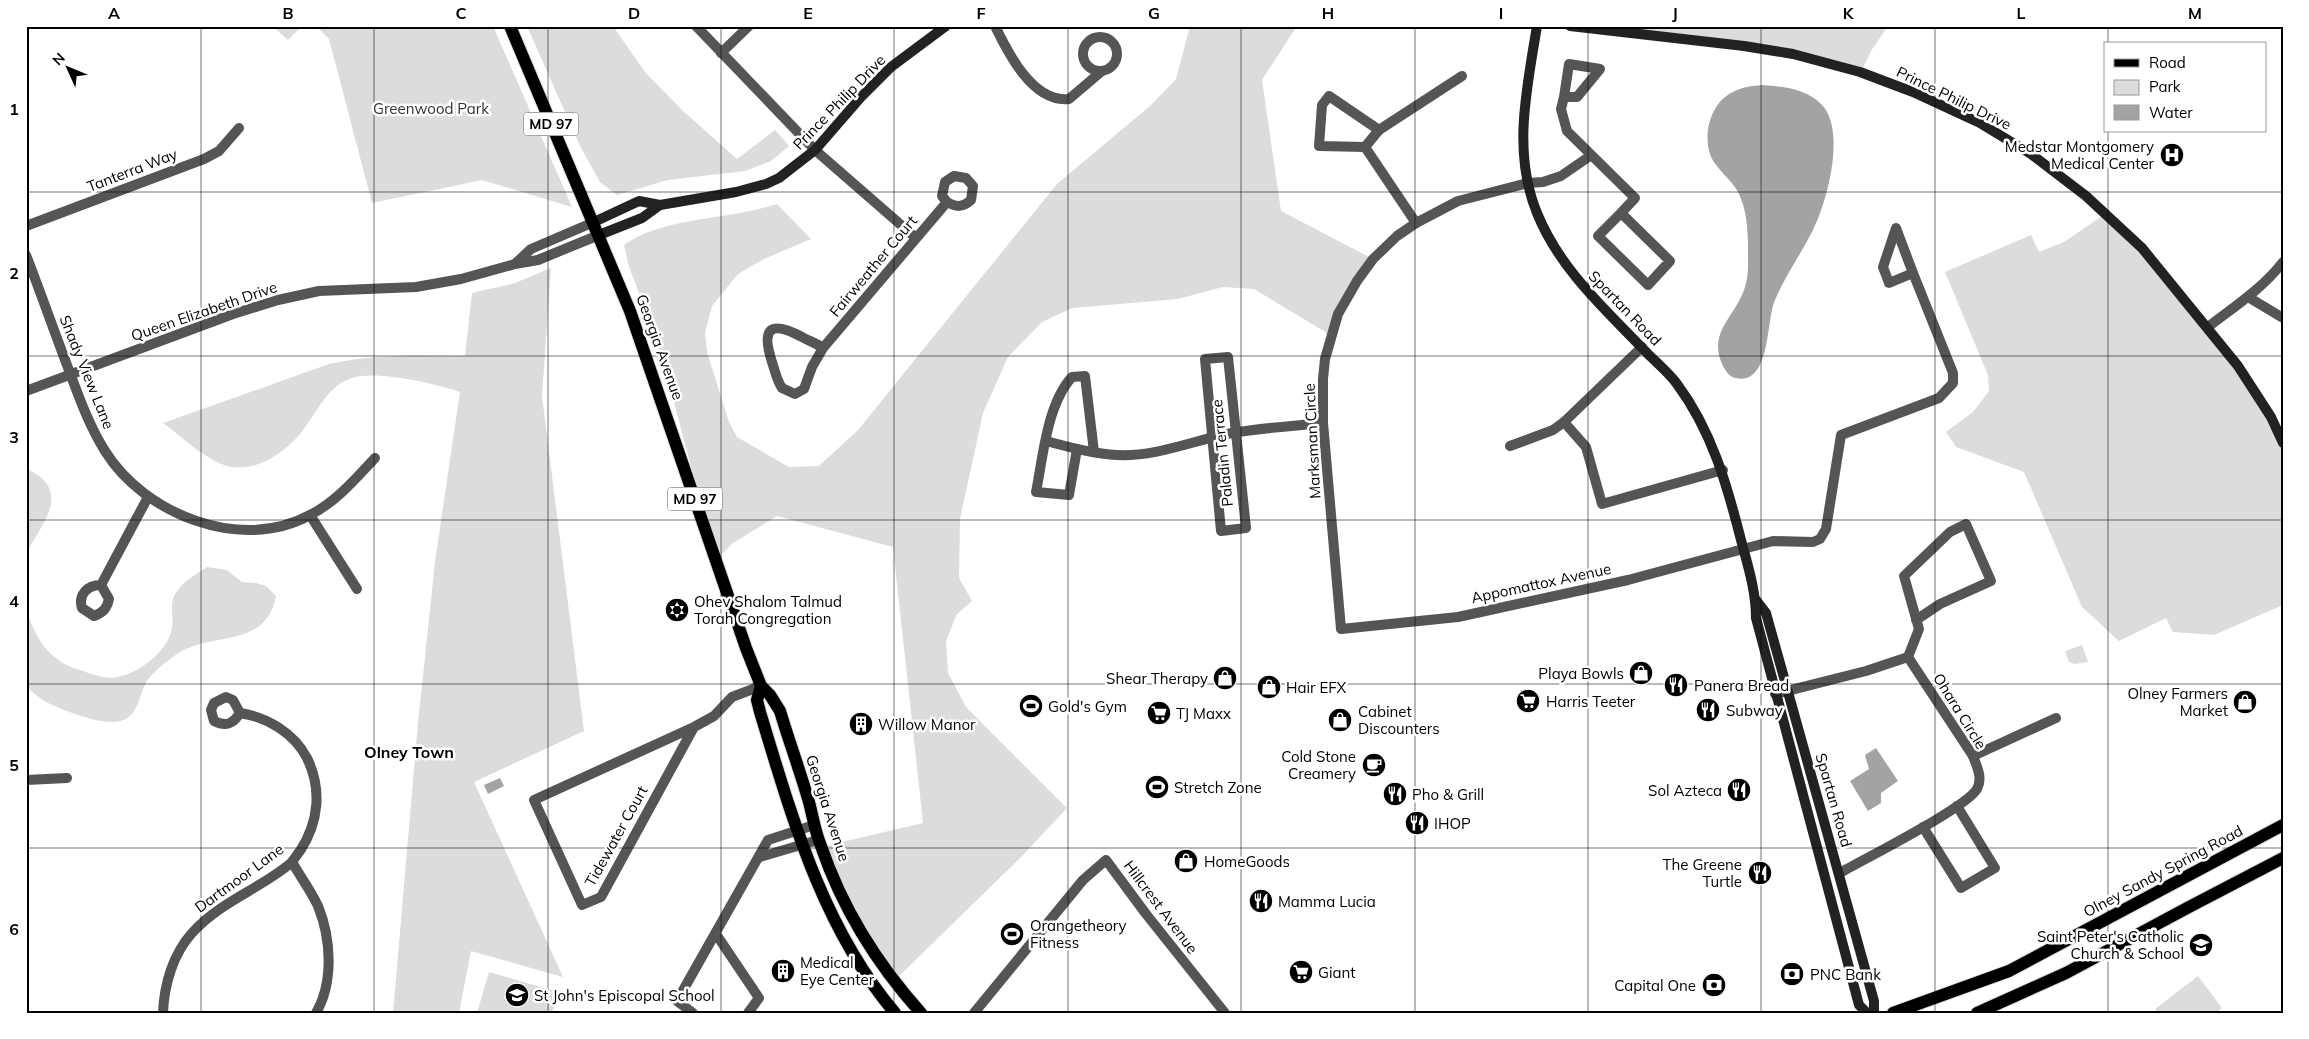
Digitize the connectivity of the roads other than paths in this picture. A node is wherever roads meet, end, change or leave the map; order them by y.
1 (510, 26) edge
2 (696, 26) edge
3 (749, 26) edge
4 (946, 26) edge
5 (995, 26) edge
6 (1537, 26) edge
7 (1570, 26) edge
8 (721, 53) junction
9 (1102, 71) dead end
10 (1462, 76) dead end
11 (1564, 97) dead end
12 (239, 128) dead end
13 (1379, 130) junction
14 (1365, 147) junction
15 (815, 150) junction
16 (1590, 156) junction
17 (1528, 183) junction
18 (947, 202) dead end
19 (660, 205) junction
20 (1621, 213) junction
21 (594, 222) junction
22 (1416, 223) junction
23 (26, 226) edge
24 (599, 235) junction
25 (916, 238) junction
26 (26, 254) edge
27 (2283, 262) edge
28 (515, 264) junction
29 (1913, 273) junction
30 (2248, 297) junction
31 (2283, 318) edge
32 (2208, 327) junction
33 (1642, 347) junction
34 (823, 348) junction
35 (71, 375) junction
36 (26, 391) edge
37 (1564, 422) junction
38 (1323, 423) junction
39 (1234, 433) junction
40 (1212, 438) junction
41 (1046, 441) junction
42 (2283, 443) edge
43 (1510, 446) dead end
44 (1077, 449) junction
45 (1094, 452) junction
46 (375, 458) dead end
47 (1723, 470) junction
48 (148, 497) junction
49 (310, 515) junction
50 (1744, 549) junction
51 (101, 585) dead end
52 (357, 589) dead end
53 (1756, 600) junction
54 (1916, 620) junction
55 (1342, 630) joint
56 (1908, 657) junction
57 (760, 686) junction
58 (1787, 690) junction
59 (1776, 694) junction
60 (240, 713) dead end
61 (2056, 718) dead end
62 (694, 727) junction
63 (1973, 756) junction
64 (67, 778) dead end
65 (26, 780) edge
66 (1957, 806) junction
67 (814, 825) junction
68 (2283, 825) edge
69 (1923, 827) junction
70 (797, 831) junction
71 (818, 840) junction
72 (802, 845) junction
73 (760, 857) junction
74 (2283, 858) edge
75 (292, 862) junction
76 (1840, 873) junction
77 (716, 934) junction
78 (163, 1013) edge
79 (316, 1013) edge
80 (693, 1013) edge
81 (748, 1013) edge
82 (895, 1013) edge
83 (921, 1013) edge
84 (974, 1013) edge
85 (1225, 1013) edge
86 (1867, 1013) edge
87 (1874, 1013) edge
88 (1893, 1013) edge
89 (1977, 1013) edge

1 - 21 main road, Georgia Avenue / MD 97
2 - 8 street
3 - 8 street
4 - 15 street, Prince Philip Drive
5 - 9 street
6 - 17 street, Spartan Road
7 - 32 street, Prince Philip Drive
8 - 15 street
10 - 13 street
11 - 16 street
12 - 23 street, Tanterra Way
13 - 14 street
13 - 14 street
14 - 22 street
15 - 19 street, Prince Philip Drive
15 - 25 street
16 - 17 street, Marksman Circle
16 - 20 street
17 - 22 street, Marksman Circle
17 - 33 street, Spartan Road
18 - 25 street, Fairweather Court
19 - 21 street, Prince Philip Drive
19 - 24 street, Prince Philip Drive
20 - 20 street
21 - 24 main road, Georgia Avenue / MD 97
21 - 28 street, Queen Elizabeth Drive
22 - 38 street, Marksman Circle
24 - 28 street, Queen Elizabeth Drive
24 - 57 main road, Georgia Avenue / MD 97
25 - 34 street, Fairweather Court
26 - 35 street, Shady View Lane
27 - 30 street
28 - 35 street, Queen Elizabeth Drive
29 - 29 street
29 - 50 street, Appomattox Avenue
30 - 31 street
30 - 32 street
32 - 42 street, Prince Philip Drive
33 - 37 street
33 - 47 street, Spartan Road
34 - 34 street, Fairweather Court
35 - 36 street, Queen Elizabeth Drive
35 - 48 street, Shady View Lane
37 - 43 street
37 - 47 street
38 - 39 street
38 - 55 street, Marksman Circle
39 - 40 street
39 - 40 street, Paladin Terrace
39 - 40 street, Paladin Terrace
40 - 45 street
41 - 44 street
41 - 44 street
41 - 45 street
44 - 45 street
46 - 49 street, Shady View Lane
47 - 50 street, Spartan Road
48 - 49 street, Shady View Lane
48 - 51 street
49 - 52 street
50 - 53 street, Spartan Road
50 - 55 street, Appomattox Avenue
53 - 58 street, Spartan Road
53 - 59 street, Spartan Road
54 - 54 street
54 - 56 street
56 - 58 street
56 - 63 street, Ohara Circle
57 - 62 street, Tidewater Court
57 - 67 main road, Georgia Avenue / MD 97
57 - 70 main road, Georgia Avenue / MD 97
58 - 59 street
58 - 76 street, Spartan Road
59 - 86 street, Spartan Road
60 - 75 street, Dartmoor Lane
61 - 63 street
62 - 62 street, Tidewater Court
63 - 66 street, Ohara Circle
64 - 65 street
66 - 69 street, Ohara Circle
66 - 69 street
67 - 70 street
67 - 71 main road, Georgia Avenue / MD 97
68 - 88 main road, Olney Sandy Spring Road
69 - 76 street, Ohara Circle
70 - 72 main road, Georgia Avenue / MD 97
70 - 73 street
71 - 72 street
71 - 83 main road, Georgia Avenue / MD 97
72 - 73 street
72 - 82 main road, Georgia Avenue / MD 97
73 - 77 street
74 - 89 main road
75 - 78 street, Dartmoor Lane
75 - 79 street
76 - 87 street, Spartan Road
77 - 80 street
77 - 81 street
84 - 85 street, Hillcrest Avenue

